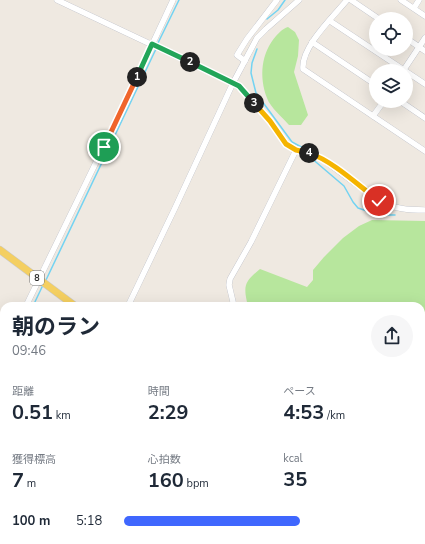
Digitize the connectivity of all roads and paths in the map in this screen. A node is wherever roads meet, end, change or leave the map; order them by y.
1 (57, 0) edge
2 (174, 0) edge
3 (277, 0) edge
4 (300, 0) edge
5 (347, 0) edge
6 (351, 0) edge
7 (401, 0) edge
8 (419, 0) edge
9 (414, 8) junction
10 (369, 12) edge
11 (425, 16) edge
12 (330, 20) junction
13 (425, 38) edge
14 (312, 42) junction
15 (413, 43) edge
16 (152, 44) junction
17 (419, 47) junction
18 (425, 51) edge
19 (245, 61) junction
20 (394, 64) edge
21 (407, 64) edge
22 (413, 76) edge
23 (369, 80) edge
24 (233, 83) junction
25 (425, 84) edge
26 (379, 108) edge
27 (410, 108) edge
28 (373, 116) junction
29 (425, 118) edge
30 (296, 150) junction
31 (425, 151) edge
32 (425, 210) edge
33 (0, 250) edge
34 (39, 279) junction
35 (28, 302) edge
36 (70, 302) edge
37 (130, 302) edge
38 (233, 302) edge

1 - 16 street
2 - 16 street
3 - 19 street
4 - 19 street
5 - 12 street
6 - 10 street
7 - 9 street
8 - 9 street
9 - 11 street
12 - 14 street
12 - 20 street
13 - 17 street
14 - 23 street
14 - 28 street
15 - 17 street
16 - 24 street
16 - 34 street
17 - 18 street
17 - 21 street
19 - 24 street
22 - 25 street
24 - 30 street
24 - 37 street
26 - 28 street
27 - 29 street
28 - 31 street
30 - 32 street
30 - 38 street
33 - 34 main road, 8
34 - 35 street
34 - 36 main road, 8

